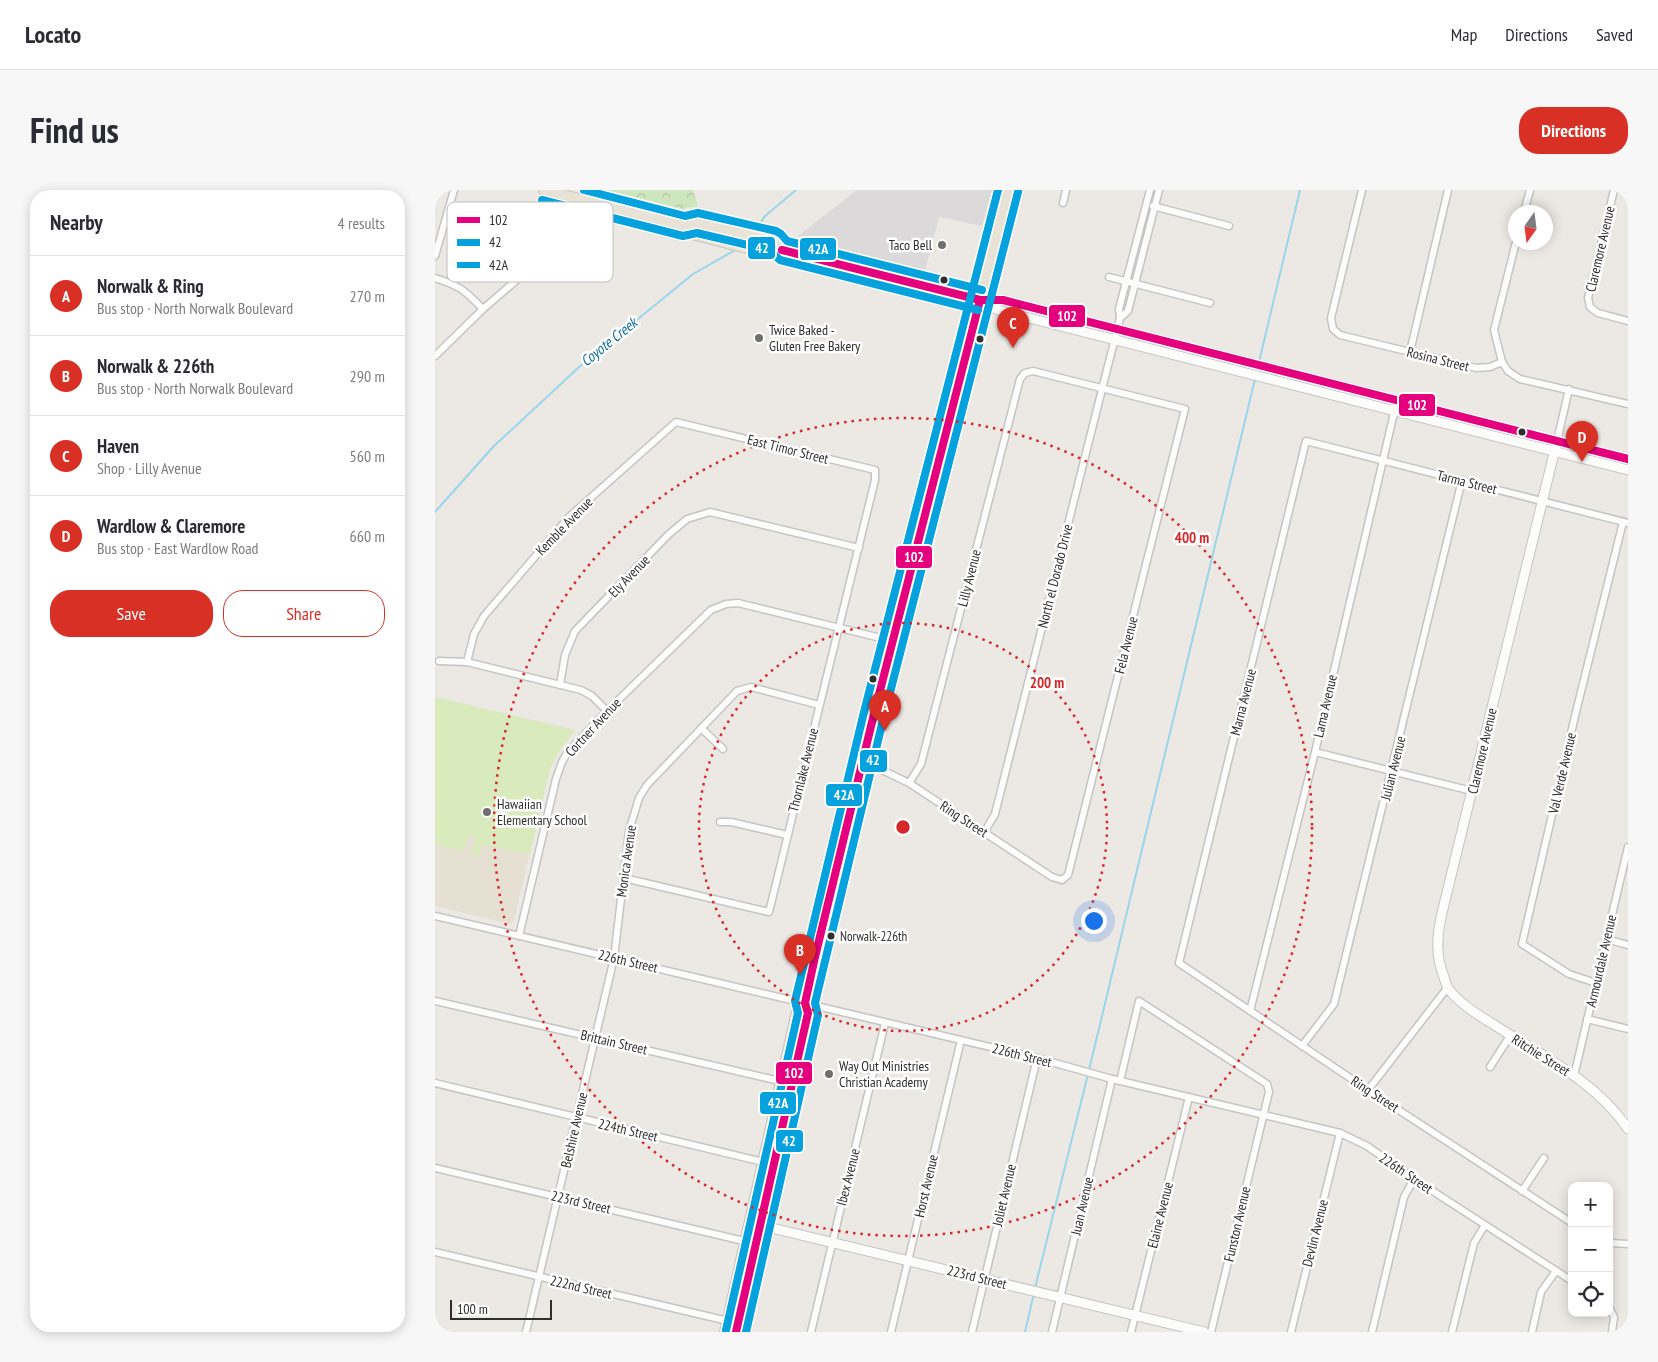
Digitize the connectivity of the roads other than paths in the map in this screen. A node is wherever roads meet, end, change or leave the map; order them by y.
1 (544, 190) edge
2 (1007, 190) edge
3 (1066, 190) edge
4 (1149, 190) edge
5 (1159, 190) edge
6 (1362, 190) edge
7 (1448, 190) edge
8 (1530, 190) edge
9 (1614, 190) edge
10 (591, 202) edge
11 (1063, 203) dead end
12 (1146, 204) junction
13 (1526, 205) edge
14 (1155, 207) junction
15 (613, 208) edge
16 (447, 214) edge
17 (1229, 226) dead end
18 (1135, 247) junction
19 (1144, 250) junction
20 (1514, 250) edge
21 (435, 256) edge
22 (1109, 277) dead end
23 (435, 278) edge
24 (514, 282) edge
25 (1126, 282) junction
26 (1135, 284) junction
27 (980, 300) junction
28 (1210, 303) dead end
29 (483, 309) junction
30 (1121, 318) junction
31 (1628, 321) edge
32 (1118, 329) junction
33 (1115, 340) junction
34 (1410, 352) junction
35 (435, 356) edge
36 (1502, 362) junction
37 (1103, 388) junction
38 (1569, 389) junction
39 (1397, 400) junction
40 (1628, 404) edge
41 (1394, 412) junction
42 (692, 426) joint
43 (1306, 441) joint
44 (1557, 441) junction
45 (1554, 452) junction
46 (1628, 459) edge
47 (1383, 461) junction
48 (1628, 470) edge
49 (875, 480) joint
50 (1461, 480) junction
51 (1542, 501) junction
52 (1626, 522) edge
53 (859, 548) junction
54 (838, 628) junction
55 (893, 641) junction
56 (439, 661) dead end
57 (467, 662) junction
58 (560, 684) junction
59 (819, 705) junction
60 (607, 711) junction
61 (701, 728) junction
62 (723, 749) dead end
63 (1315, 752) junction
64 (862, 764) junction
65 (1392, 771) junction
66 (909, 783) junction
67 (1472, 791) junction
68 (720, 822) dead end
69 (984, 833) junction
70 (787, 835) junction
71 (1628, 847) edge
72 (1626, 864) edge
73 (624, 878) junction
74 (1063, 880) joint
75 (435, 916) edge
76 (519, 936) junction
77 (1606, 939) junction
78 (1628, 945) edge
79 (614, 958) junction
80 (1179, 963) joint
81 (1595, 983) junction
82 (1448, 987) junction
83 (435, 1001) edge
84 (805, 1003) junction
85 (1250, 1011) junction
86 (1587, 1019) junction
87 (885, 1022) junction
88 (1628, 1029) edge
89 (1510, 1036) junction
90 (596, 1038) junction
91 (961, 1040) junction
92 (1302, 1046) junction
93 (1037, 1058) junction
94 (1490, 1067) dead end
95 (1574, 1076) junction
96 (1112, 1079) junction
97 (1120, 1081) junction
98 (782, 1082) junction
99 (435, 1083) edge
100 (792, 1084) junction
101 (1368, 1090) junction
102 (1189, 1097) junction
103 (1263, 1116) junction
104 (576, 1118) junction
105 (1628, 1129) edge
106 (1339, 1134) junction
107 (1543, 1158) dead end
108 (763, 1162) junction
109 (435, 1168) edge
110 (1415, 1179) junction
111 (1522, 1191) junction
112 (558, 1196) junction
113 (1568, 1220) edge
114 (755, 1224) junction
115 (1485, 1225) junction
116 (832, 1242) junction
117 (751, 1243) junction
118 (1613, 1243) edge
119 (1628, 1244) edge
120 (435, 1252) edge
121 (909, 1260) junction
122 (1556, 1271) junction
123 (539, 1277) junction
124 (984, 1279) junction
125 (1568, 1279) edge
126 (1061, 1297) junction
127 (1613, 1315) edge
128 (1135, 1316) junction
129 (728, 1321) junction
130 (526, 1332) edge
131 (725, 1332) edge
132 (736, 1332) edge
133 (811, 1332) edge
134 (891, 1332) edge
135 (971, 1332) edge
136 (1052, 1332) edge
137 (1131, 1332) edge
138 (1204, 1332) edge
139 (1211, 1332) edge
140 (1291, 1332) edge
141 (1372, 1332) edge
142 (1452, 1332) edge
143 (1532, 1332) edge
144 (1612, 1332) edge

1 - 10 main road
2 - 27 main road
3 - 11 street
4 - 12 street, North el Dorado Drive
5 - 14 street, North el Dorado Drive
6 - 34 street, Rosina Street
7 - 34 street
8 - 13 street
9 - 31 street, Claremore Avenue
12 - 14 street
12 - 18 street, North el Dorado Drive
14 - 17 street
14 - 19 street, North el Dorado Drive
15 - 27 main road
16 - 21 street
18 - 19 street
18 - 25 street, North el Dorado Drive
19 - 26 street, North el Dorado Drive
20 - 36 street
22 - 25 street
23 - 29 street
24 - 29 street
25 - 26 street
25 - 30 street, North el Dorado Drive
26 - 28 street
26 - 30 street, North el Dorado Drive
27 - 32 main road
27 - 33 main road
27 - 55 main road
29 - 35 street
30 - 32 street, North el Dorado Drive
32 - 33 street, North el Dorado Drive
32 - 39 main road
33 - 37 street, North el Dorado Drive
33 - 41 main road
34 - 36 street, Rosina Street
36 - 38 street
37 - 66 street, Lilly Avenue
37 - 69 street, North el Dorado Drive
37 - 74 street, Fela Avenue
38 - 40 street
38 - 44 street, Claremore Avenue
39 - 41 street, Lama Avenue
39 - 44 main road
41 - 45 main road
41 - 47 street, Lama Avenue
42 - 49 street, East Timor Street
42 - 57 street, Kemble Avenue
43 - 47 street, Tarma Street
43 - 80 street, Marna Avenue
44 - 45 main road, Claremore Avenue
44 - 46 main road
45 - 48 main road
45 - 51 main road, Claremore Avenue
47 - 50 street, Tarma Street
47 - 63 street, Lama Avenue
49 - 53 street, Thornlake Avenue
50 - 51 street, Tarma Street
50 - 65 street, Julian Avenue
51 - 52 street, Tarma Street
51 - 67 main road, Claremore Avenue
52 - 81 street, Val Verde Avenue
53 - 54 street, Thornlake Avenue
53 - 58 street, Ely Avenue
54 - 55 street
54 - 59 street, Thornlake Avenue
54 - 60 street, Cortner Avenue
55 - 64 main road
56 - 57 street
57 - 58 street
58 - 60 street
59 - 61 street, Monica Avenue
59 - 70 street, Thornlake Avenue
60 - 76 street, Cortner Avenue
61 - 62 street
61 - 73 street, Monica Avenue
63 - 65 street
63 - 85 street, Lama Avenue
64 - 66 street, Ring Street
64 - 84 main road
65 - 67 street
65 - 92 street, Julian Avenue
66 - 69 street, Ring Street
67 - 82 main road, Claremore Avenue
68 - 70 street
69 - 74 street, Ring Street
70 - 73 street, Thornlake Avenue
71 - 72 street, Armourdale Avenue
72 - 77 street, Armourdale Avenue
73 - 79 street, Monica Avenue
75 - 76 street, 226th Street
76 - 79 street, 226th Street
77 - 78 street
77 - 81 street, Armourdale Avenue
79 - 84 street, 226th Street
79 - 90 street, Belshire Avenue
80 - 85 street, Ring Street
81 - 86 street, Armourdale Avenue
82 - 89 main road, Ritchie Street
82 - 101 street
83 - 90 street, Brittain Street
84 - 87 street, 226th Street
84 - 98 main road
84 - 100 main road
85 - 92 street, Ring Street
86 - 88 street
86 - 95 street, Armourdale Avenue
87 - 91 street, 226th Street
87 - 116 street, Ibex Avenue
89 - 94 street
89 - 95 main road, Ritchie Street
90 - 98 street, Brittain Street
90 - 104 street, Belshire Avenue
91 - 93 street, 226th Street
91 - 121 street, Horst Avenue
92 - 101 street, Ring Street
93 - 96 street, 226th Street
93 - 124 street, Joliet Avenue
95 - 105 main road, Ritchie Street
96 - 97 street, 226th Street
96 - 126 street, Juan Avenue
97 - 102 street, 226th Street
97 - 103 street, Funston Avenue
98 - 100 street, Brittain Street
98 - 108 main road
99 - 104 street, 224th Street
100 - 114 main road
101 - 111 street, Ring Street
102 - 103 street, 226th Street
102 - 128 street, Elaine Avenue
103 - 106 street, 226th Street
103 - 139 street, Funston Avenue
104 - 108 street, 224th Street
104 - 112 street, Belshire Avenue
106 - 110 street, 226th Street
106 - 140 street, Devlin Avenue
107 - 111 street
108 - 114 main road
109 - 112 street, 223rd Street
110 - 115 street, 226th Street
110 - 141 street
111 - 113 street, Ring Street
112 - 117 street, 223rd Street
112 - 123 street, Belshire Avenue
114 - 116 main road, 223rd Street
114 - 117 main road
115 - 122 street, 226th Street
115 - 142 street
116 - 121 main road, 223rd Street
116 - 133 street, Ibex Avenue
117 - 129 main road
117 - 132 main road
118 - 119 street
120 - 123 street, 222nd Street
121 - 124 main road, 223rd Street
121 - 134 street, Horst Avenue
122 - 125 street, 226th Street
122 - 143 street
123 - 129 street, 222nd Street
123 - 130 street, Belshire Avenue
124 - 126 main road, 223rd Street
124 - 135 street, Joliet Avenue
126 - 128 main road, 223rd Street
126 - 136 street, Juan Avenue
127 - 144 street
128 - 137 street, Elaine Avenue
128 - 138 main road, 223rd Street
129 - 131 main road

